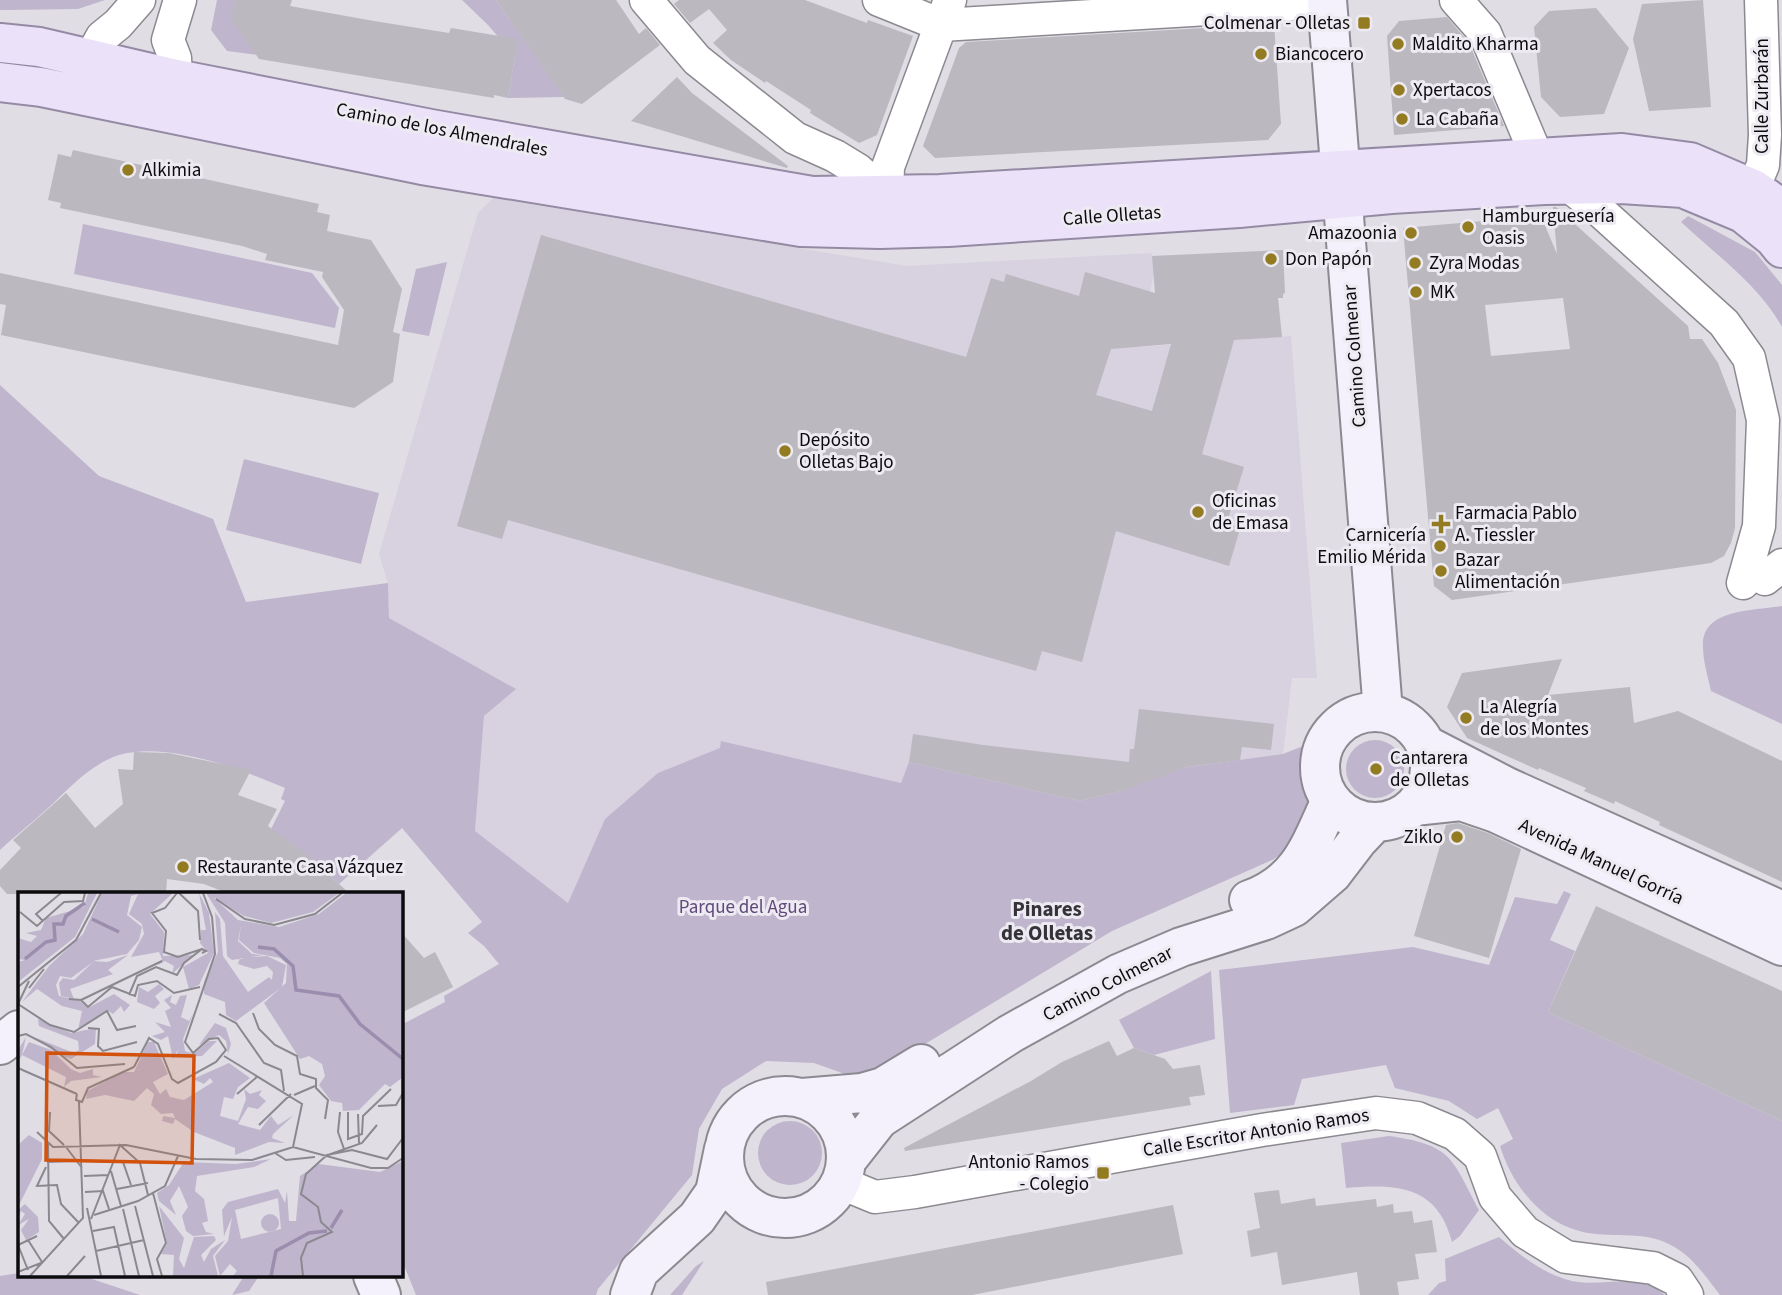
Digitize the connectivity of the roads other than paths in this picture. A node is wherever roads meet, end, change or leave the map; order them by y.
1 (139, 0) edge
2 (180, 0) edge
3 (646, 0) edge
4 (879, 0) edge
5 (1456, 0) edge
6 (1761, 0) edge
7 (1327, 1) edge
8 (946, 12) edge
9 (118, 24) junction
10 (168, 40) junction
11 (0, 43) edge
12 (91, 57) junction
13 (176, 79) junction
14 (0, 82) edge
15 (78, 95) junction
16 (1536, 157) junction
17 (1342, 184) junction
18 (1567, 185) junction
19 (1768, 199) edge
20 (883, 212) junction
21 (1782, 248) edge
22 (1763, 576) edge
23 (1382, 712) junction
24 (1426, 745) junction
25 (1331, 800) junction
26 (1414, 806) junction
27 (1375, 822) junction
28 (1782, 911) edge
29 (1782, 946) edge
30 (18, 1031) edge
31 (0, 1045) edge
32 (802, 1098) junction
33 (725, 1147) junction
34 (843, 1172) junction
35 (776, 1217) junction
36 (697, 1218) junction
37 (374, 1278) edge
38 (381, 1295) edge
39 (630, 1295) edge
40 (1688, 1295) edge

1 - 9 street
2 - 10 street
3 - 20 street
4 - 8 street
5 - 16 street
6 - 19 street, Calle Zurbarán
7 - 8 street
7 - 17 main road, Camino Colmenar
8 - 20 street
9 - 10 street
9 - 12 street
10 - 13 street
11 - 12 main road, Camino de los Almendrales
12 - 13 main road, Camino de los Almendrales
12 - 15 street
13 - 20 main road, Camino de los Almendrales
14 - 15 main road, Camino de los Almendrales
15 - 20 main road, Camino de los Almendrales
16 - 17 main road
16 - 19 main road
17 - 18 main road
17 - 20 main road, Calle Olletas
17 - 23 main road, Camino Colmenar
18 - 21 main road
18 - 22 street
23 - 24 main road
23 - 25 main road
24 - 26 main road
24 - 28 main road, Avenida Manuel Gorría
25 - 27 main road
25 - 32 main road, Camino Colmenar
26 - 27 main road
26 - 29 main road, Avenida Manuel Gorría
27 - 34 main road, Camino Colmenar
30 - 31 main road
32 - 33 main road
32 - 34 main road
33 - 35 main road
33 - 36 main road
34 - 35 main road
34 - 40 street, Calle Escritor Antonio Ramos
35 - 36 main road
36 - 39 main road
37 - 38 main road

